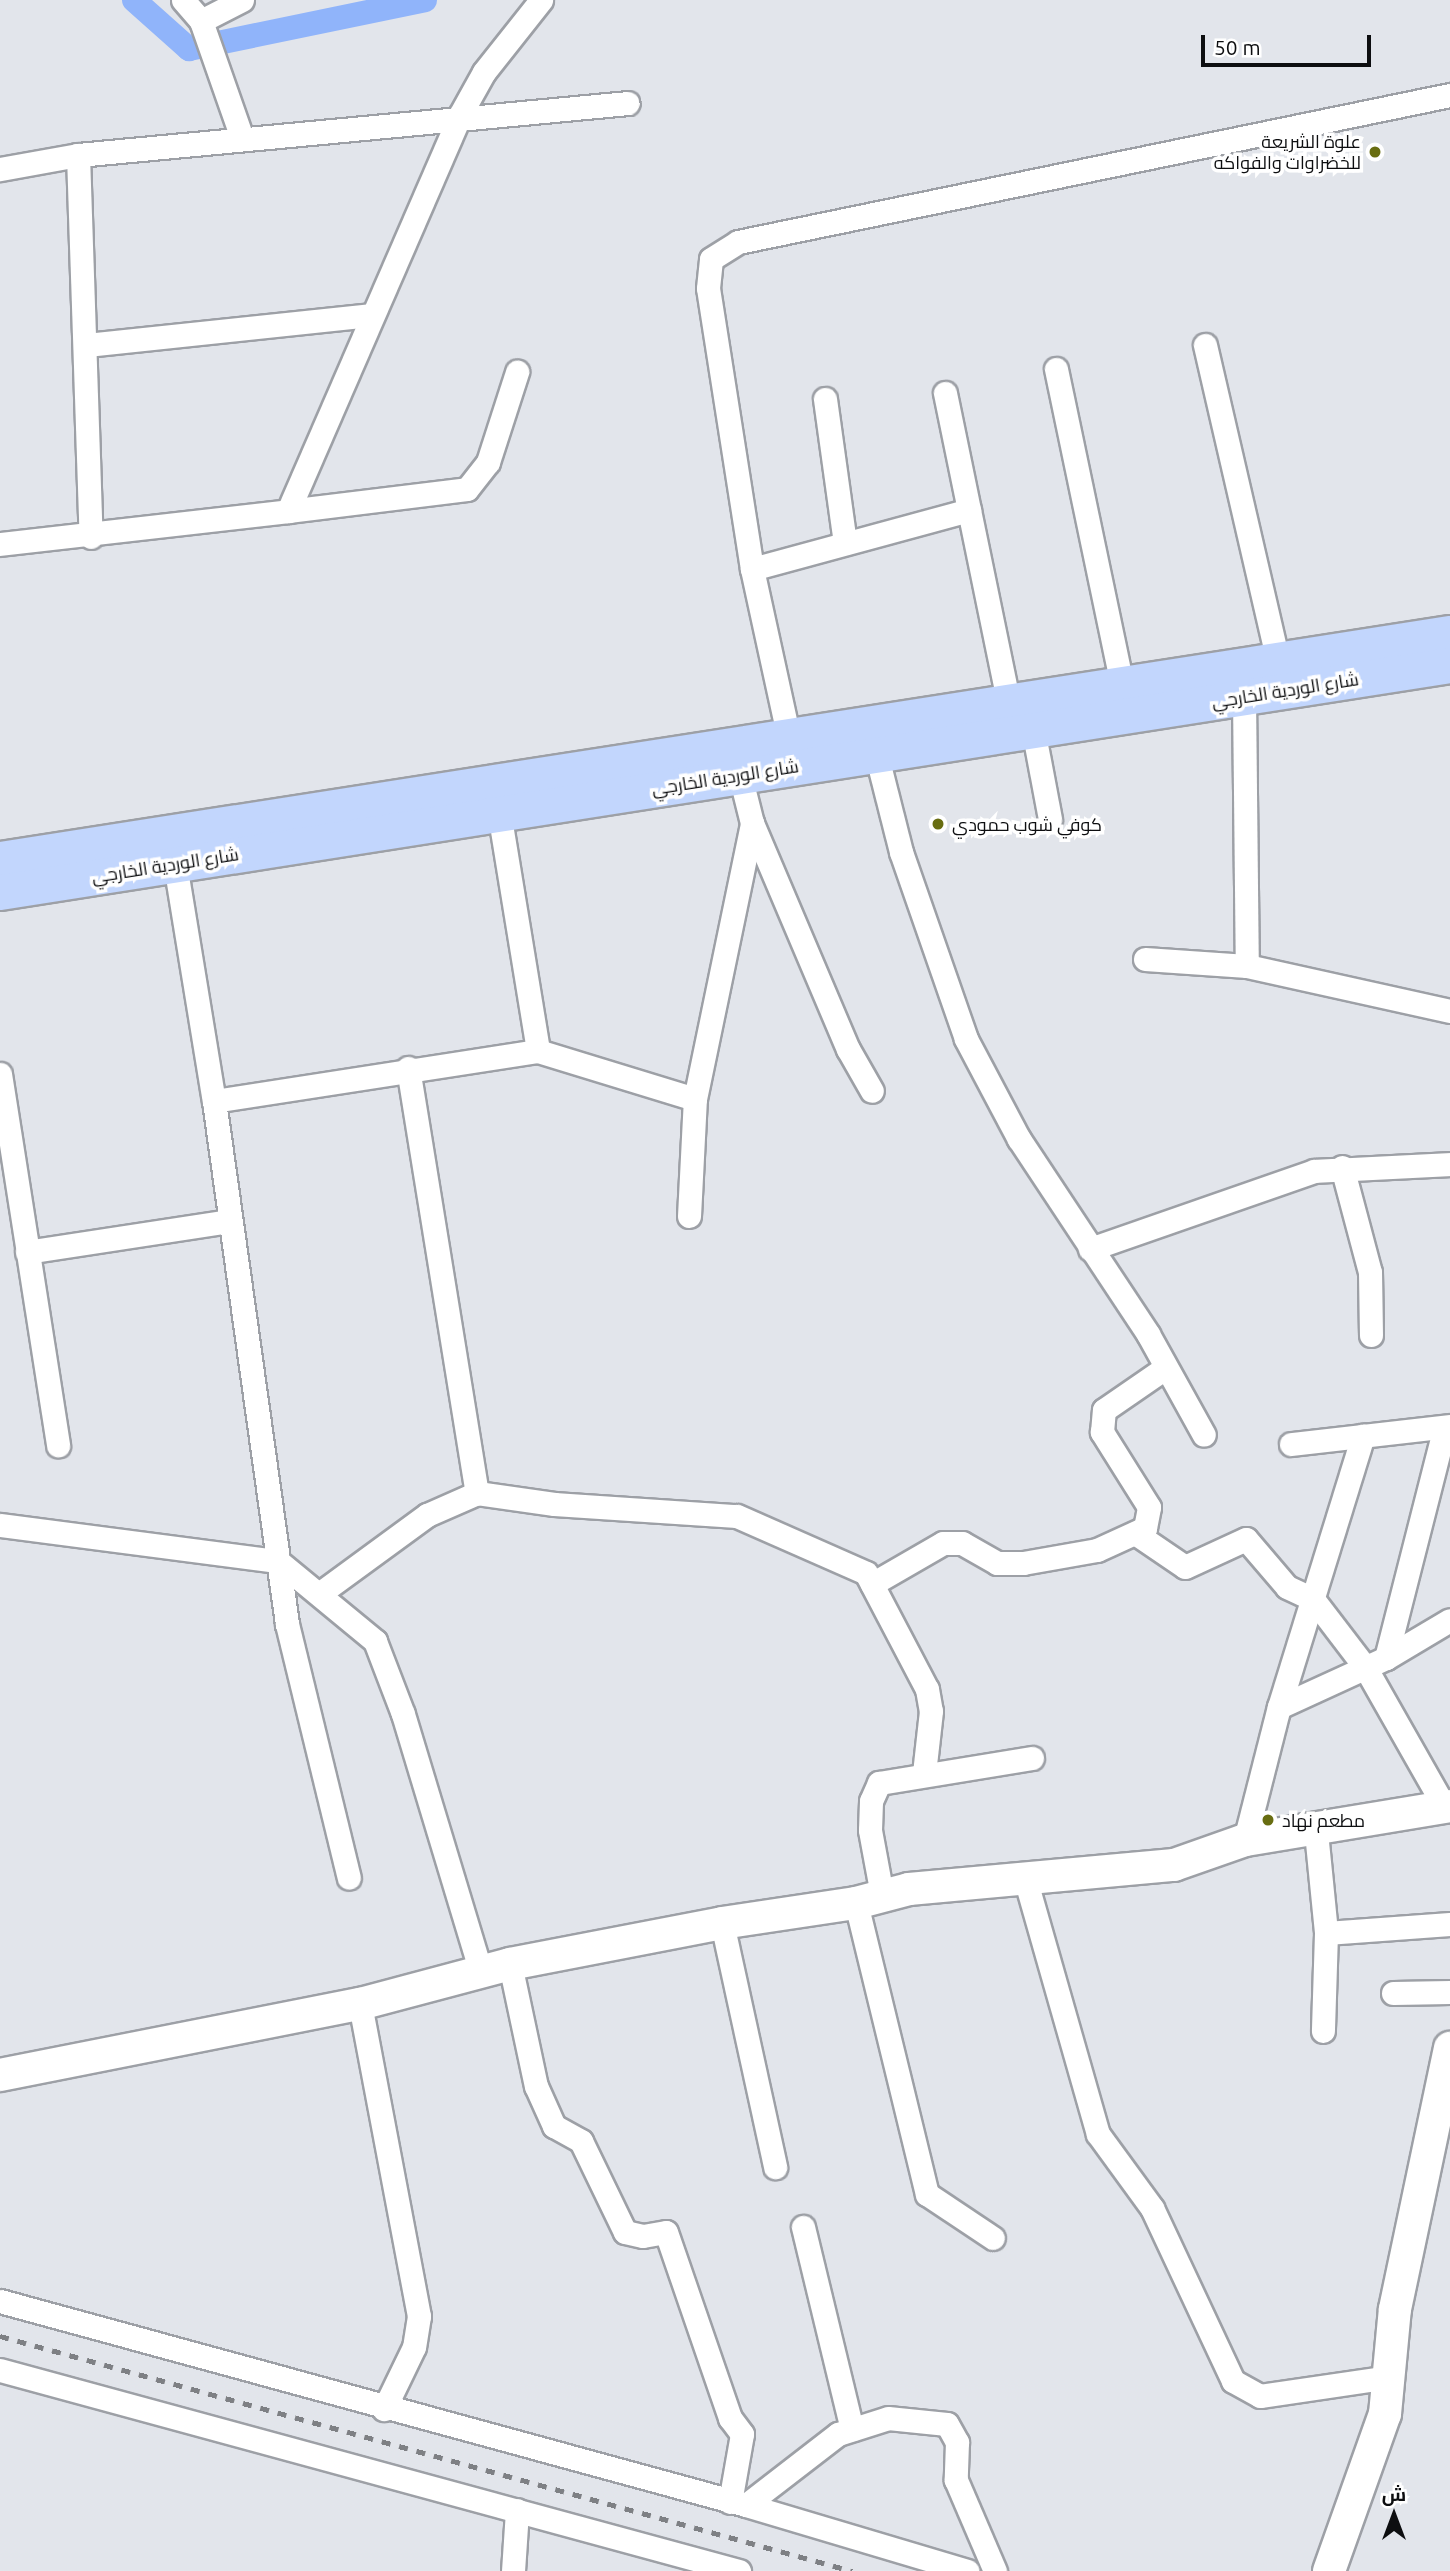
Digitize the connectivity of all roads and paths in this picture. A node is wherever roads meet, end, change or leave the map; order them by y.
1 (183, 0) edge
2 (242, 0) edge
3 (541, 0) edge
4 (201, 21) junction
5 (1450, 95) edge
6 (628, 103) dead end
7 (460, 115) junction
8 (242, 138) junction
9 (78, 155) junction
10 (0, 169) edge
11 (370, 315) junction
12 (86, 345) junction
13 (1205, 345) dead end
14 (1056, 369) dead end
15 (517, 372) dead end
16 (945, 393) dead end
17 (825, 399) dead end
18 (969, 510) junction
19 (288, 512) junction
20 (91, 537) junction
21 (0, 544) edge
22 (845, 544) junction
23 (752, 569) junction
24 (1278, 661) junction
25 (1449, 661) edge
26 (1122, 684) junction
27 (1244, 696) junction
28 (1008, 701) junction
29 (1033, 729) junction
30 (788, 734) junction
31 (876, 753) junction
32 (740, 775) junction
33 (499, 812) junction
34 (369, 817) junction
35 (1050, 818) dead end
36 (752, 823) junction
37 (236, 838) junction
38 (0, 859) edge
39 (175, 864) junction
40 (0, 892) edge
41 (1145, 959) dead end
42 (1247, 966) junction
43 (1450, 1011) edge
44 (538, 1051) junction
45 (408, 1068) junction
46 (0, 1074) edge
47 (872, 1091) dead end
48 (695, 1099) junction
49 (214, 1101) junction
50 (3, 1126) edge
51 (1450, 1164) edge
52 (1342, 1167) junction
53 (689, 1216) dead end
54 (229, 1221) junction
55 (1090, 1249) junction
56 (27, 1252) junction
57 (1371, 1335) dead end
58 (1165, 1368) junction
59 (1447, 1426) edge
60 (1204, 1435) dead end
61 (1363, 1436) junction
62 (1291, 1444) dead end
63 (58, 1445) dead end
64 (477, 1493) junction
65 (0, 1525) edge
66 (1135, 1533) junction
67 (278, 1561) junction
68 (872, 1584) junction
69 (319, 1594) junction
70 (1313, 1599) junction
71 (1450, 1620) edge
72 (1375, 1663) junction
73 (1279, 1707) junction
74 (1032, 1758) dead end
75 (924, 1773) junction
76 (1447, 1806) edge
77 (1316, 1832) junction
78 (1245, 1840) junction
79 (349, 1878) dead end
80 (1025, 1878) junction
81 (869, 1899) junction
82 (722, 1923) junction
83 (1450, 1924) edge
84 (1326, 1933) junction
85 (496, 1968) junction
86 (1450, 1992) edge
87 (1393, 1993) dead end
88 (360, 2004) junction
89 (1323, 2031) dead end
90 (1450, 2048) edge
91 (0, 2075) edge
92 (775, 2167) dead end
93 (803, 2227) dead end
94 (993, 2238) dead end
95 (0, 2301) edge
96 (0, 2370) edge
97 (1389, 2377) junction
98 (384, 2409) junction
99 (852, 2429) junction
100 (738, 2503) junction
101 (517, 2510) junction
102 (513, 2571) edge
103 (739, 2571) edge
104 (967, 2571) edge
105 (995, 2571) edge
106 (1329, 2571) edge

1 - 4 street
2 - 4 street
3 - 7 street
4 - 8 street
5 - 23 street
6 - 7 street
7 - 8 street
7 - 11 street
8 - 9 street
9 - 10 street
9 - 12 street
11 - 12 street
11 - 19 street
12 - 20 street
13 - 24 street
14 - 26 street
15 - 19 street
16 - 18 street
17 - 22 street
18 - 22 street
18 - 28 street
19 - 20 street
20 - 21 street
22 - 23 street
23 - 30 street
24 - 25 main road, شارع الوردية الخارجي
24 - 26 main road, شارع الوردية الخارجي
25 - 27 main road, شارع الوردية الخارجي
26 - 28 main road, شارع الوردية الخارجي
27 - 29 main road, شارع الوردية الخارجي
27 - 42 street
28 - 30 main road, شارع الوردية الخارجي
29 - 31 main road, شارع الوردية الخارجي
29 - 35 street
30 - 34 main road, شارع الوردية الخارجي
31 - 32 main road, شارع الوردية الخارجي
31 - 55 street
32 - 33 main road, شارع الوردية الخارجي
32 - 36 street
33 - 34 main road, شارع الوردية الخارجي
33 - 44 street
34 - 37 main road, شارع الوردية الخارجي
36 - 47 street
36 - 48 street
37 - 38 main road, شارع الوردية الخارجي
37 - 39 main road, شارع الوردية الخارجي
39 - 40 main road, شارع الوردية الخارجي
39 - 49 street
41 - 42 street
42 - 43 street
44 - 45 street
44 - 48 street
45 - 49 street
45 - 64 street
46 - 50 street
48 - 53 street
49 - 54 street
50 - 56 street
51 - 52 street
52 - 55 street
52 - 57 street
54 - 56 street
54 - 67 street
55 - 58 street
56 - 63 street
58 - 60 street
58 - 66 street
59 - 61 street
59 - 72 street
61 - 62 street
61 - 70 street
64 - 68 street
64 - 69 street
65 - 67 street
66 - 68 street
66 - 70 street
67 - 69 street
67 - 79 street
68 - 75 street
69 - 85 street
70 - 72 street
70 - 73 street
71 - 72 street
72 - 73 street
72 - 76 street
73 - 78 street
74 - 75 street
75 - 81 street
76 - 77 street
77 - 78 street
77 - 84 street
78 - 80 street
80 - 81 street
80 - 97 street
81 - 82 street
81 - 94 street
82 - 85 street
82 - 92 street
83 - 84 street
84 - 89 street
85 - 88 street
85 - 100 street
86 - 87 street
88 - 91 street
88 - 98 street
90 - 97 street
93 - 99 street
95 - 98 street
96 - 101 street
97 - 106 street
98 - 100 street
99 - 100 street
99 - 105 street
100 - 104 street
101 - 102 street
101 - 103 street

